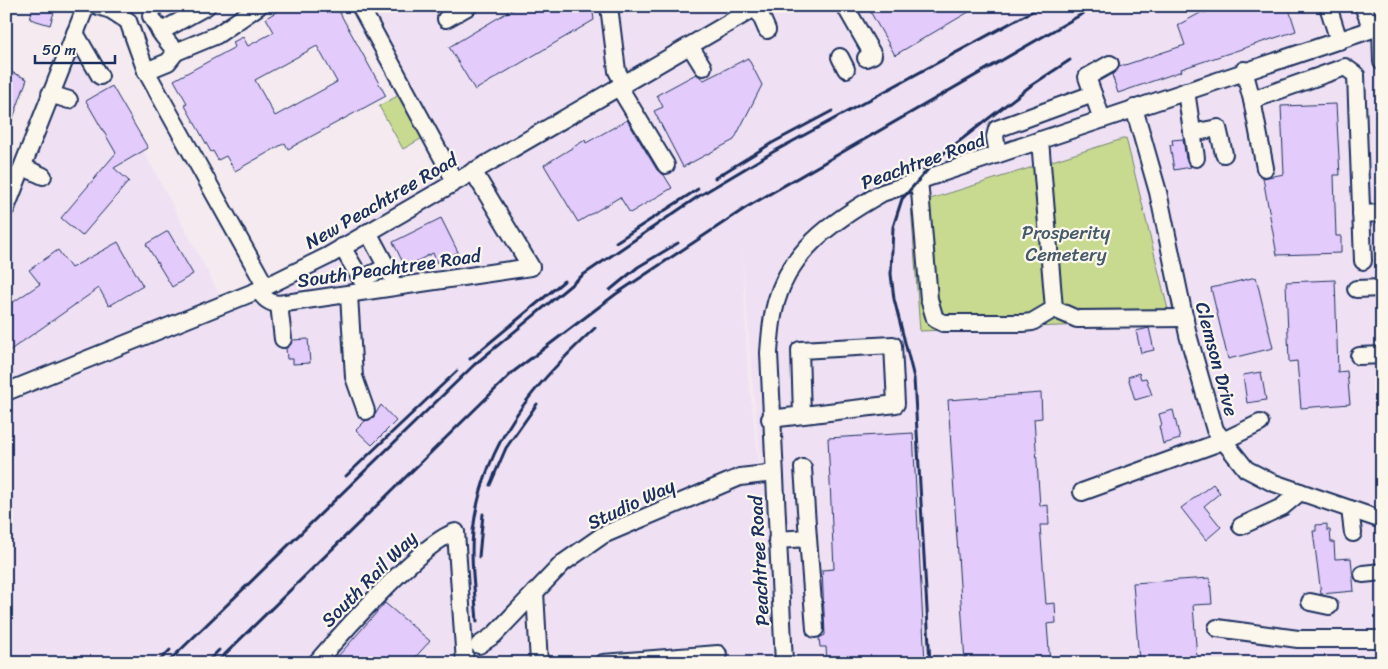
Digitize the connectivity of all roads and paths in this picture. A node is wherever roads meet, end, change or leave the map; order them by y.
1 (86, 6) edge
2 (98, 6) edge
3 (153, 6) edge
4 (206, 6) edge
5 (259, 6) edge
6 (360, 6) edge
7 (469, 6) edge
8 (609, 6) edge
9 (845, 6) edge
10 (1328, 6) edge
11 (1363, 6) edge
12 (757, 7) edge
13 (446, 19) dead end
14 (1378, 27) edge
15 (767, 30) dead end
16 (160, 32) junction
17 (75, 33) junction
18 (1339, 41) junction
19 (690, 46) junction
20 (176, 52) junction
21 (870, 56) dead end
22 (1382, 62) edge
23 (1110, 64) dead end
24 (704, 67) dead end
25 (1244, 70) junction
26 (146, 71) junction
27 (100, 76) dead end
28 (622, 85) junction
29 (1186, 90) junction
30 (50, 94) junction
31 (1093, 94) junction
32 (69, 100) dead end
33 (1252, 100) junction
34 (1134, 108) junction
35 (1102, 119) junction
36 (1192, 133) junction
37 (1040, 140) junction
38 (998, 154) junction
39 (1224, 154) dead end
40 (1196, 158) dead end
41 (666, 165) dead end
42 (23, 167) junction
43 (1265, 168) dead end
44 (473, 171) junction
45 (43, 176) dead end
46 (919, 179) junction
47 (455, 182) junction
48 (6, 208) edge
49 (1382, 213) edge
50 (1361, 214) junction
51 (368, 232) junction
52 (342, 247) junction
53 (1363, 261) dead end
54 (387, 267) junction
55 (262, 288) junction
56 (398, 288) junction
57 (1382, 288) edge
58 (1356, 289) dead end
59 (349, 295) junction
60 (279, 304) junction
61 (1054, 309) junction
62 (1185, 318) junction
63 (283, 339) dead end
64 (1382, 354) edge
65 (1359, 356) dead end
66 (6, 392) edge
67 (366, 411) dead end
68 (802, 415) junction
69 (770, 420) junction
70 (1260, 423) dead end
71 (1223, 442) junction
72 (803, 468) dead end
73 (774, 473) junction
74 (1082, 492) dead end
75 (1300, 492) junction
76 (1350, 509) junction
77 (1382, 520) edge
78 (1241, 526) dead end
79 (1353, 533) dead end
80 (808, 538) junction
81 (777, 540) junction
82 (1382, 572) edge
83 (1363, 574) dead end
84 (535, 592) junction
85 (1310, 602) dead end
86 (1329, 606) dead end
87 (1217, 628) dead end
88 (815, 629) dead end
89 (1382, 639) edge
90 (479, 644) dead end
91 (718, 654) dead end
92 (316, 663) edge
93 (465, 663) edge
94 (539, 663) edge
95 (603, 663) edge
96 (784, 663) edge

1 - 17 street
2 - 26 street
3 - 16 street
4 - 16 street
5 - 20 street
6 - 47 street
7 - 13 street
8 - 28 street
9 - 21 street
10 - 18 street
11 - 14 street
12 - 15 street
12 - 19 street, New Peachtree Road
14 - 18 street, Peachtree Road
14 - 22 street
16 - 20 street
17 - 27 street
17 - 30 street
18 - 25 street, Peachtree Road
19 - 24 street
19 - 28 street, New Peachtree Road
20 - 26 street
23 - 31 street
25 - 29 street, Peachtree Road
25 - 33 street
26 - 55 street
28 - 41 street
28 - 44 street, New Peachtree Road
29 - 34 street, Peachtree Road
29 - 36 street
30 - 32 street
30 - 42 street
31 - 35 street
31 - 38 street
33 - 43 street
33 - 50 street
34 - 35 street, Peachtree Road
34 - 62 street, Clemson Drive
35 - 37 street, Peachtree Road
36 - 39 street
36 - 40 street
37 - 38 street, Peachtree Road
37 - 61 street
38 - 46 street, Peachtree Road
42 - 45 street
42 - 48 street
44 - 47 street, New Peachtree Road
44 - 56 street, South Peachtree Road
46 - 61 street
46 - 69 street, Peachtree Road
47 - 51 street, New Peachtree Road
49 - 50 street
50 - 53 street
51 - 52 street, New Peachtree Road
51 - 54 street
52 - 54 street
52 - 55 street, New Peachtree Road
54 - 56 street
55 - 60 street, South Peachtree Road
55 - 66 street, New Peachtree Road
56 - 59 street, South Peachtree Road
57 - 58 street
59 - 60 street, South Peachtree Road
59 - 67 street
60 - 63 street
61 - 62 street
62 - 71 street, Clemson Drive
64 - 65 street
68 - 68 street
68 - 69 street
69 - 73 street, Peachtree Road
70 - 71 street
71 - 74 street
71 - 75 street, Clemson Drive
72 - 80 street
73 - 81 street, Peachtree Road
73 - 84 street, Studio Way
75 - 76 street, Clemson Drive
75 - 78 street
76 - 77 street, Clemson Drive
76 - 79 street
80 - 81 street
80 - 88 street
81 - 96 street, Peachtree Road
82 - 83 street
84 - 90 street, Studio Way
84 - 94 street
85 - 86 street
87 - 89 street
91 - 95 street
92 - 93 street, South Rail Way

